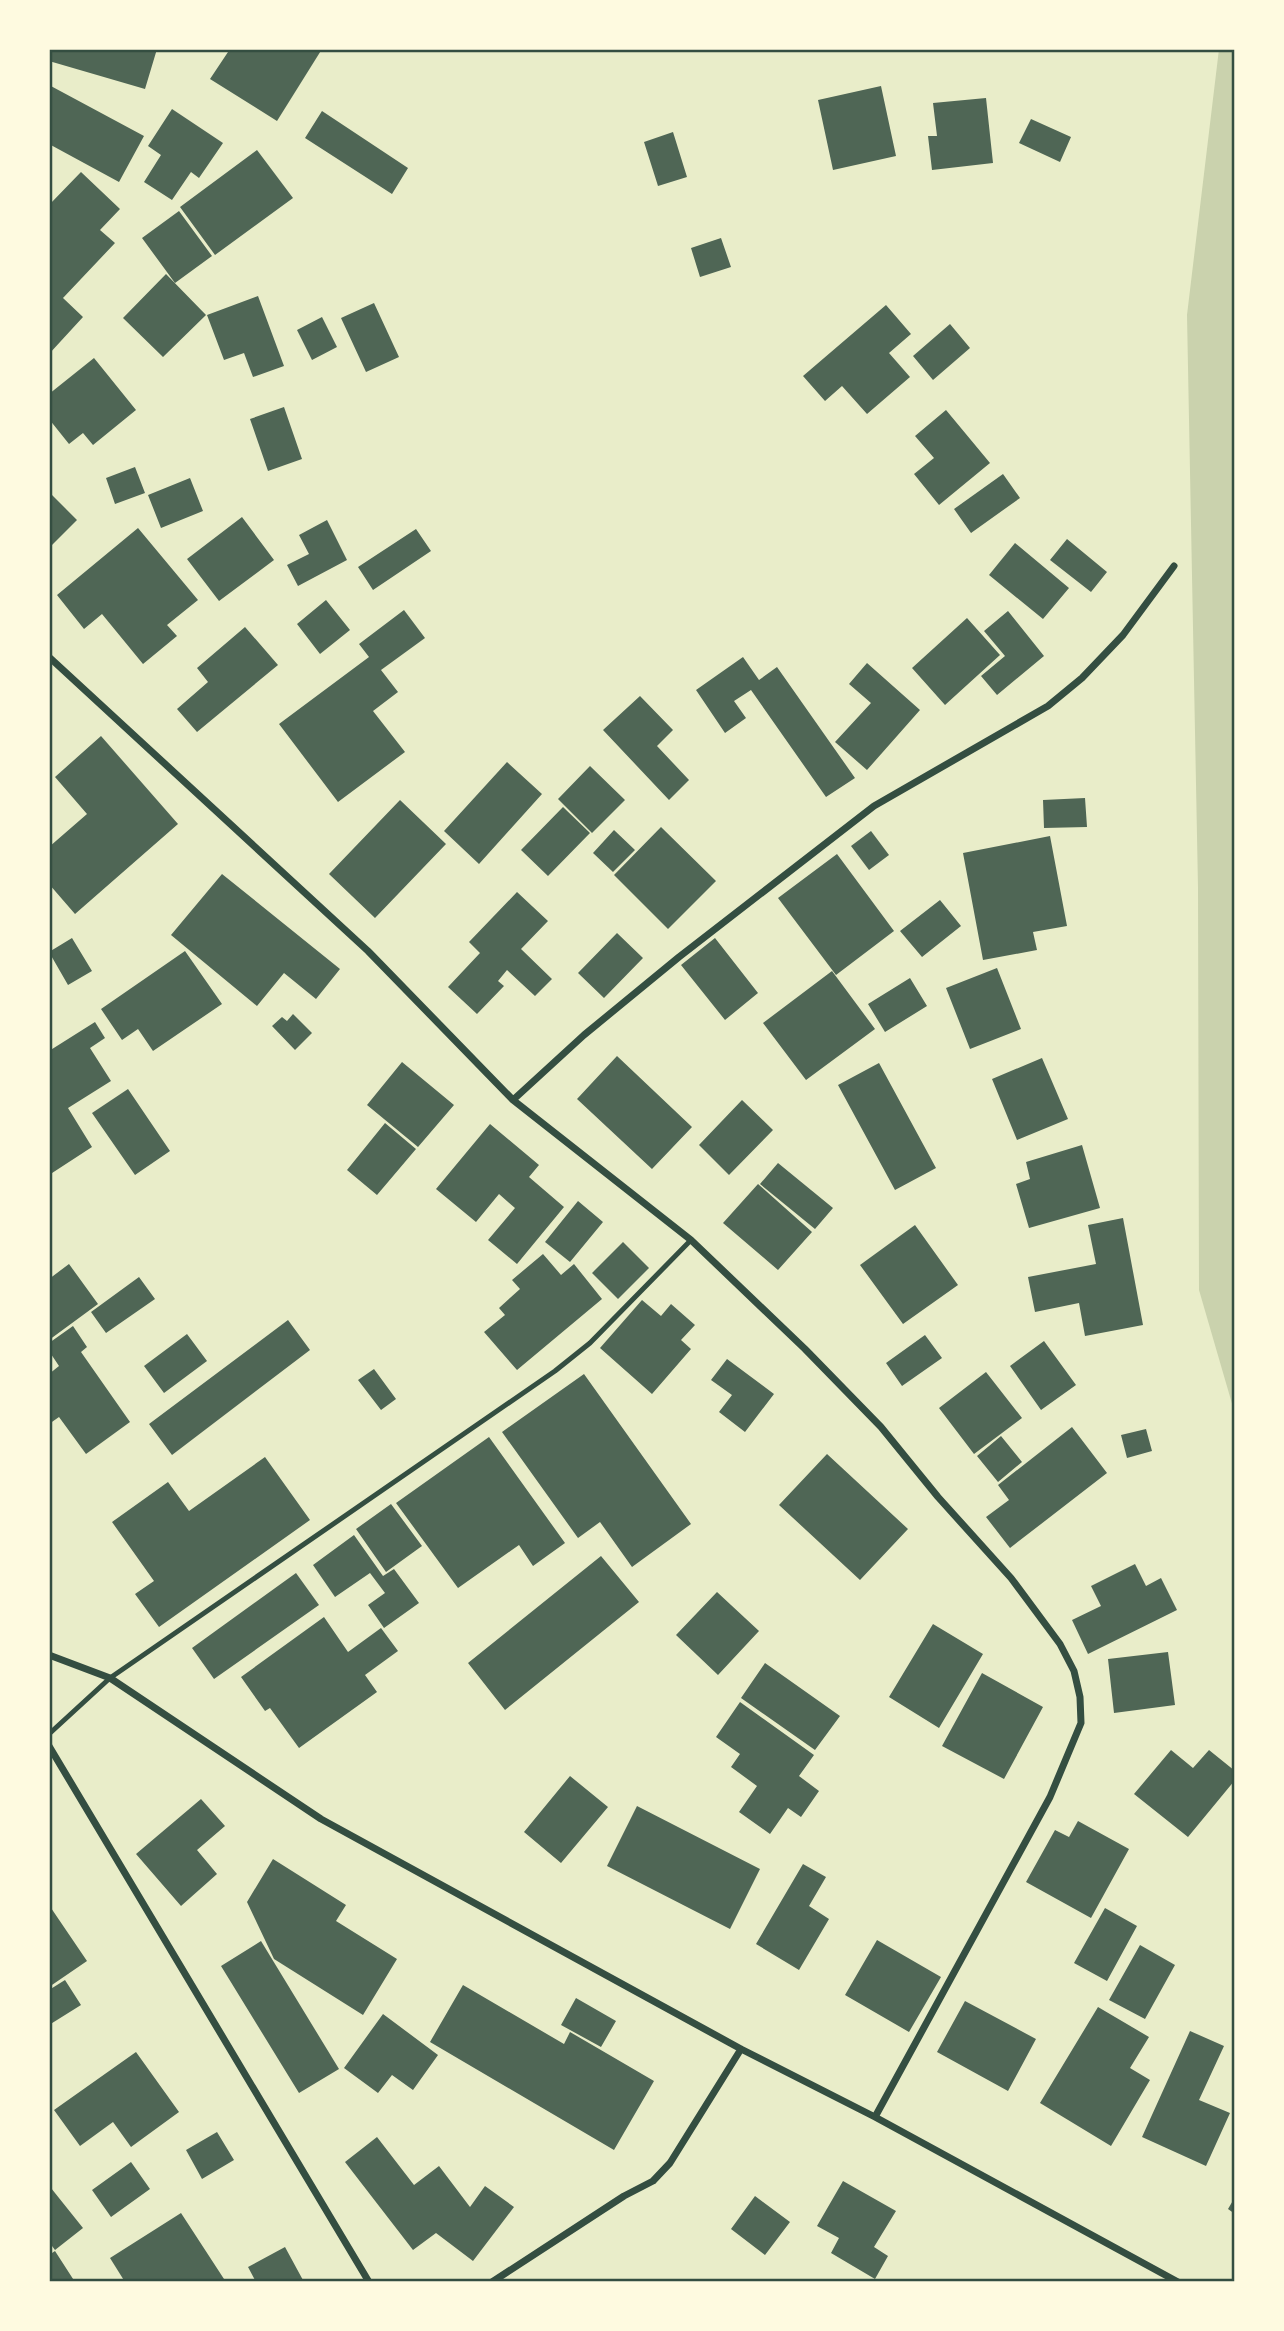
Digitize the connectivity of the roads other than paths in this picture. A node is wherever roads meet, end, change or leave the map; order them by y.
1 (1174, 566) dead end
2 (49, 657) edge
3 (513, 1100) junction
4 (691, 1240) junction
5 (49, 1656) edge
6 (110, 1678) junction
7 (49, 1734) edge
8 (49, 1746) edge
9 (741, 2049) junction
10 (875, 2117) junction
11 (369, 2282) edge
12 (492, 2282) edge
13 (1178, 2282) edge

1 - 3 street
2 - 3 street
3 - 4 street
4 - 6 lane
4 - 10 street
5 - 6 street
6 - 7 lane
6 - 9 street
8 - 11 street
9 - 10 street
9 - 12 street
10 - 13 street

